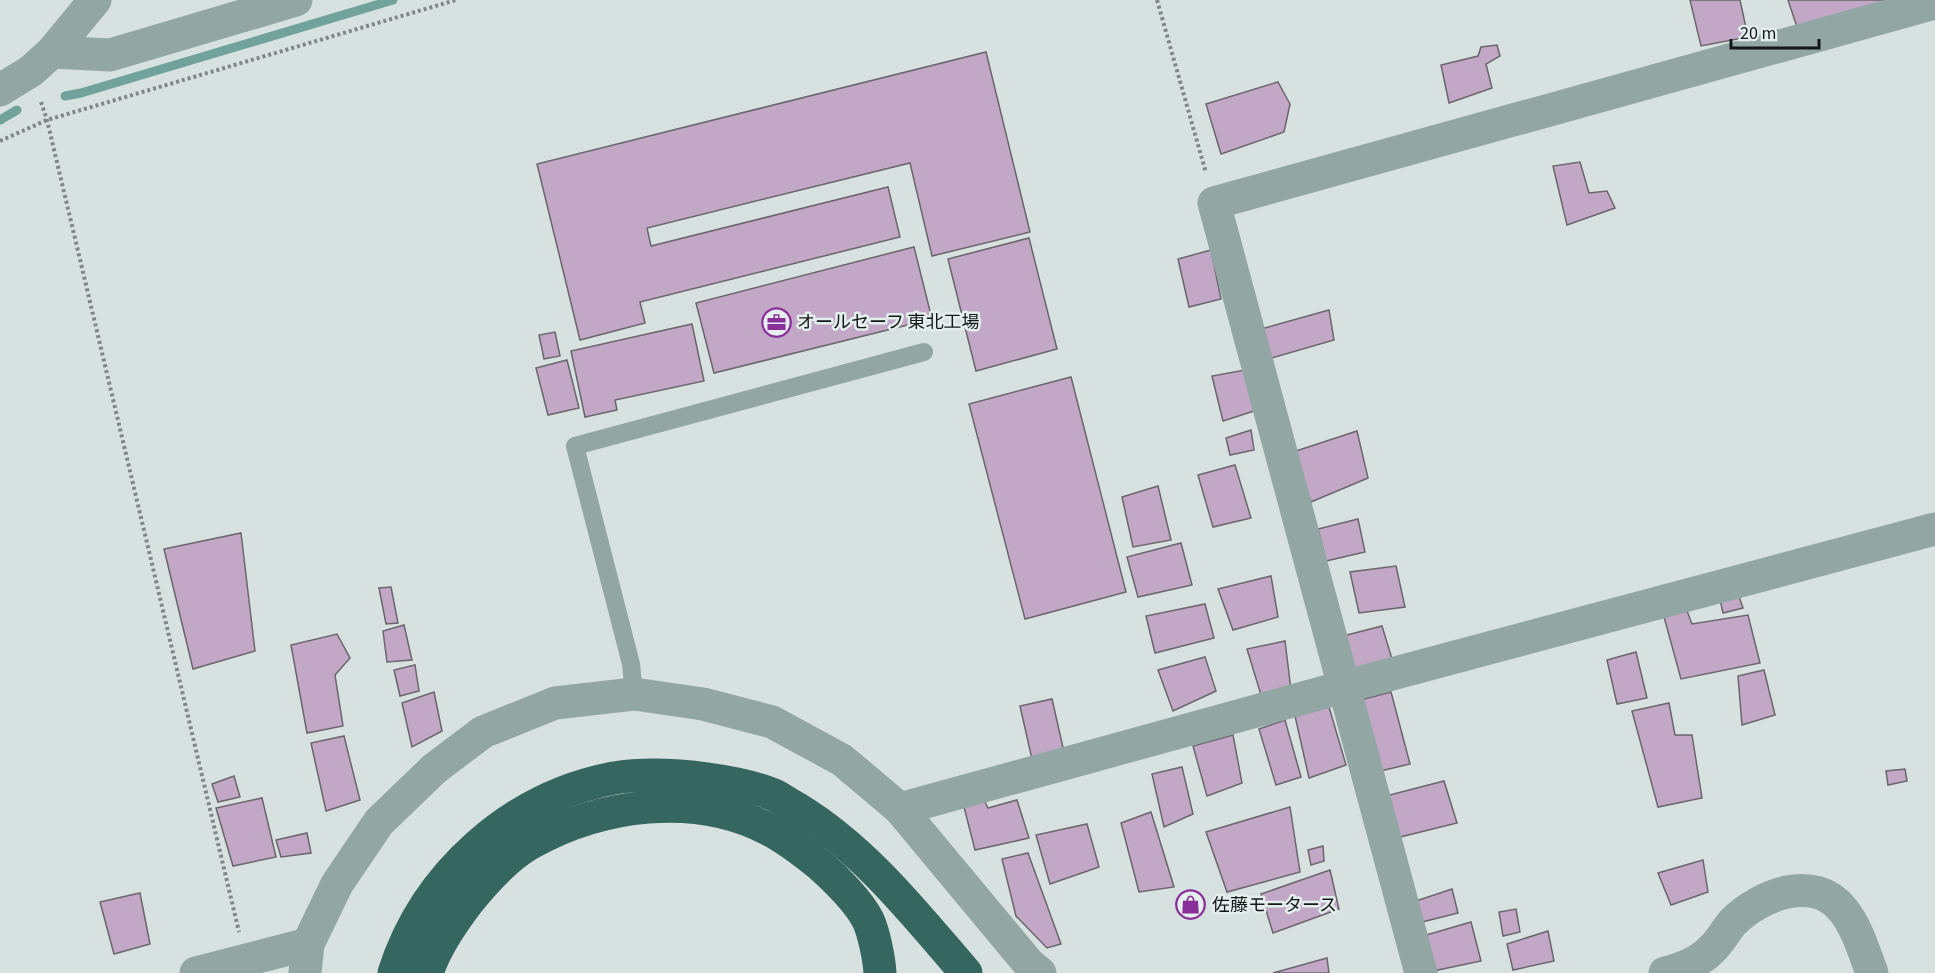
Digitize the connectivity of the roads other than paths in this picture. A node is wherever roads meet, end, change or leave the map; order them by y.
1 (95, 0) edge
2 (296, 0) edge
3 (1935, 3) edge
4 (41, 62) junction
5 (0, 90) edge
6 (924, 352) dead end
7 (1935, 529) edge
8 (1343, 687) junction
9 (634, 694) junction
10 (900, 809) junction
11 (307, 959) edge
12 (196, 973) edge
13 (394, 973) edge
14 (427, 973) edge
15 (880, 973) edge
16 (966, 973) edge
17 (1040, 973) edge
18 (1421, 973) edge
19 (1665, 973) edge
20 (1872, 973) edge

1 - 4 street
2 - 4 street
3 - 8 street
4 - 5 street
6 - 9 lane
7 - 8 street
8 - 10 street
8 - 18 street
9 - 10 street
9 - 11 street
10 - 17 street
11 - 12 street
13 - 16 highway
14 - 15 highway
19 - 20 street

